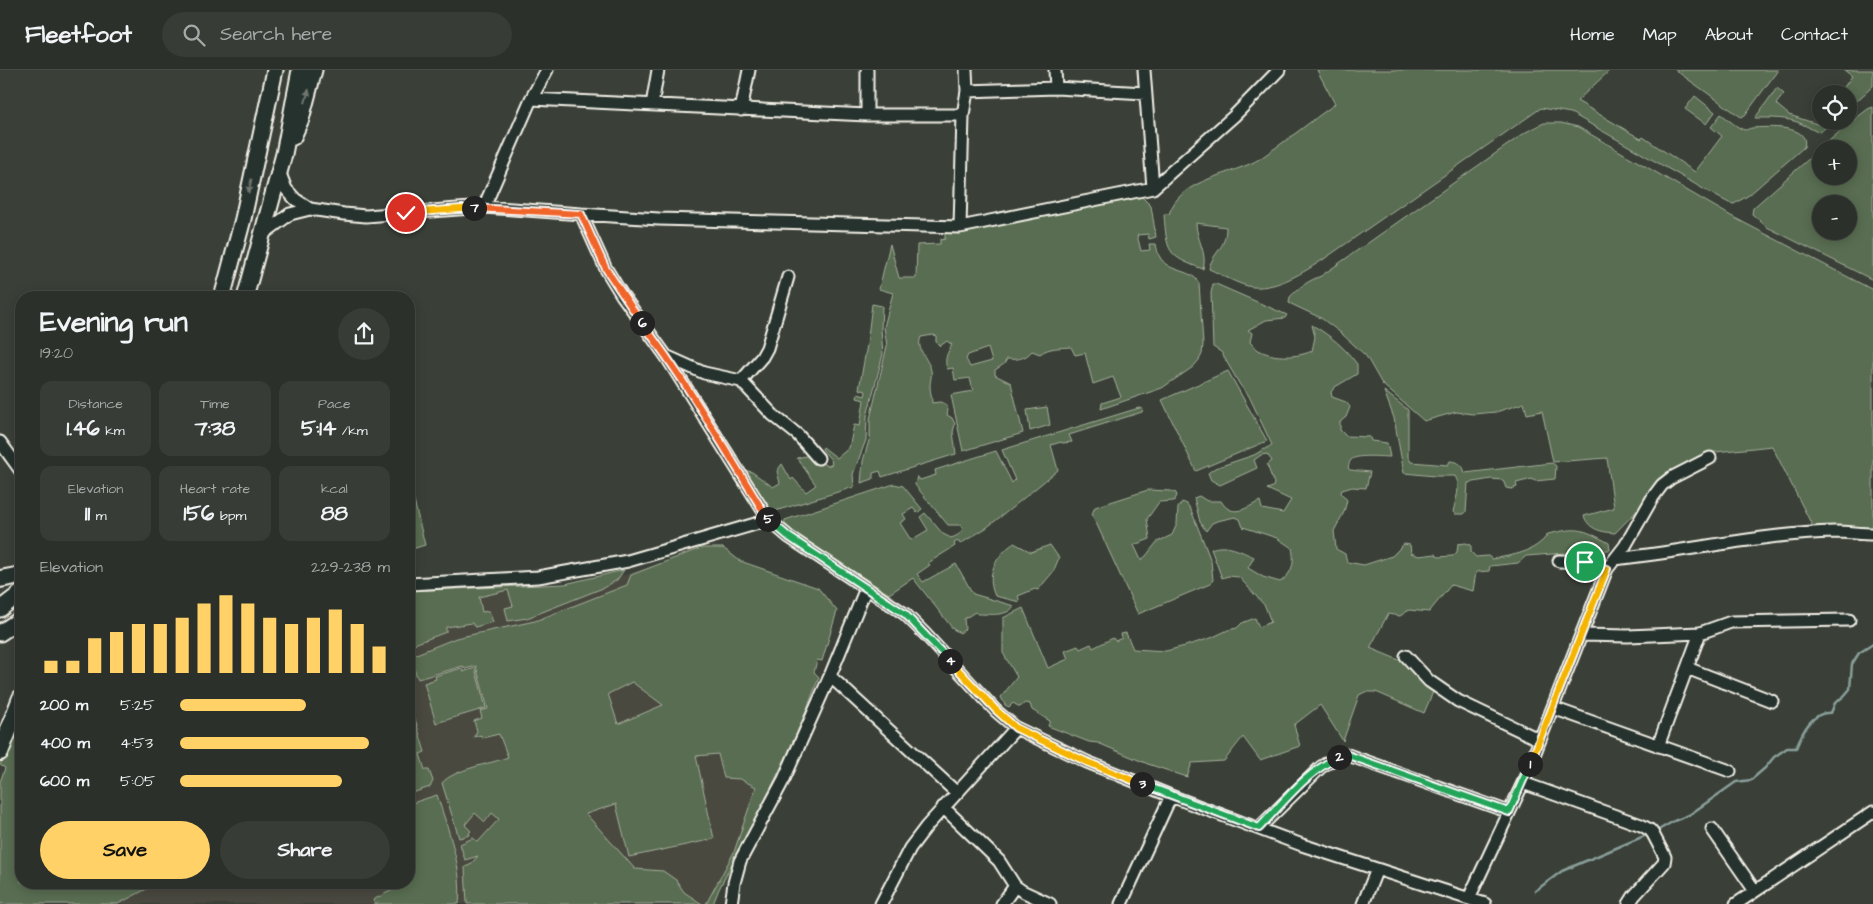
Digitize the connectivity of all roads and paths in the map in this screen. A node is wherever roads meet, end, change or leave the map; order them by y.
1 (265, 70) edge
2 (276, 70) edge
3 (300, 70) edge
4 (314, 70) edge
5 (546, 70) edge
6 (658, 70) edge
7 (749, 70) edge
8 (867, 70) edge
9 (966, 70) edge
10 (1055, 70) edge
11 (1144, 70) edge
12 (1279, 70) edge
13 (1056, 88) junction
14 (967, 91) junction
15 (1145, 93) junction
16 (531, 99) junction
17 (652, 105) junction
18 (741, 110) junction
19 (867, 114) junction
20 (963, 115) junction
21 (284, 154) junction
22 (257, 155) junction
23 (279, 171) junction
24 (1153, 188) junction
25 (484, 207) junction
26 (310, 209) junction
27 (581, 214) junction
28 (960, 227) junction
29 (263, 234) junction
30 (788, 277) dead end
31 (224, 291) edge
32 (247, 291) edge
33 (666, 356) junction
34 (741, 380) junction
35 (0, 442) edge
36 (818, 458) dead end
37 (1710, 458) dead end
38 (15, 463) edge
39 (769, 520) junction
40 (1873, 534) edge
41 (1615, 559) junction
42 (1559, 561) dead end
43 (1607, 569) junction
44 (15, 576) edge
45 (0, 579) edge
46 (415, 584) edge
47 (866, 588) junction
48 (15, 598) edge
49 (0, 609) edge
50 (1849, 620) dead end
51 (15, 623) edge
52 (0, 633) edge
53 (1700, 634) junction
54 (1582, 635) junction
55 (1406, 656) dead end
56 (1688, 668) junction
57 (830, 676) junction
58 (1772, 701) dead end
59 (1553, 708) junction
60 (15, 713) edge
61 (1016, 728) junction
62 (1540, 740) junction
63 (1658, 746) junction
64 (0, 752) edge
65 (1730, 771) dead end
66 (1523, 783) junction
67 (956, 793) junction
68 (1171, 796) junction
69 (943, 807) junction
70 (1509, 812) junction
71 (1873, 812) edge
72 (1259, 828) junction
73 (1712, 829) dead end
74 (1377, 869) junction
75 (1015, 886) junction
76 (1755, 891) junction
77 (1469, 898) junction
78 (731, 904) edge
79 (881, 904) edge
80 (1002, 904) edge
81 (1050, 904) edge
82 (1121, 904) edge
83 (1363, 904) edge
84 (1485, 904) edge
85 (1629, 904) edge
86 (1736, 904) edge

1 - 22 main road
2 - 22 main road
3 - 21 main road
21 -> 4 main road
5 - 16 street
6 - 17 street
7 - 18 street
8 - 19 street
9 - 14 street
10 - 13 street
11 - 15 street
12 - 24 street
13 - 14 street
13 - 15 street
14 - 20 street
15 - 24 street
16 - 17 street
16 - 25 street
17 - 18 street
18 - 19 street
19 - 20 street
20 - 28 street
21 - 23 main road
22 -> 31 main road
23 - 26 street
23 - 29 main road
24 - 28 street
25 - 26 street
25 - 27 street
26 - 29 street
27 - 28 street
27 - 33 street
29 - 32 main road
30 - 34 street
33 - 34 street
33 - 39 street
34 - 36 street
35 - 38 street
37 - 41 street
39 - 46 street
39 - 47 street
40 - 41 street
41 - 43 street
42 - 43 street
43 - 54 street
44 - 45 highway
47 - 57 street
47 - 61 street
48 - 49 main road
50 - 53 street
51 - 52 main road
53 - 54 street
53 - 56 street
54 - 59 street
55 - 62 street
56 - 58 street
56 - 63 street
57 - 67 street
57 - 78 street
59 - 62 street
59 - 63 street
60 - 64 highway
61 - 67 street
61 - 68 street
62 - 66 street
63 - 65 street
66 - 70 street
66 - 85 street
67 - 69 street
68 - 72 street
68 - 82 street
69 - 75 street
69 - 79 street
70 - 72 street
70 - 77 street
71 - 76 street
72 - 74 street
73 - 76 street
74 - 77 street
74 - 83 street
75 - 80 street
75 - 81 street
76 - 86 street
77 - 84 street

